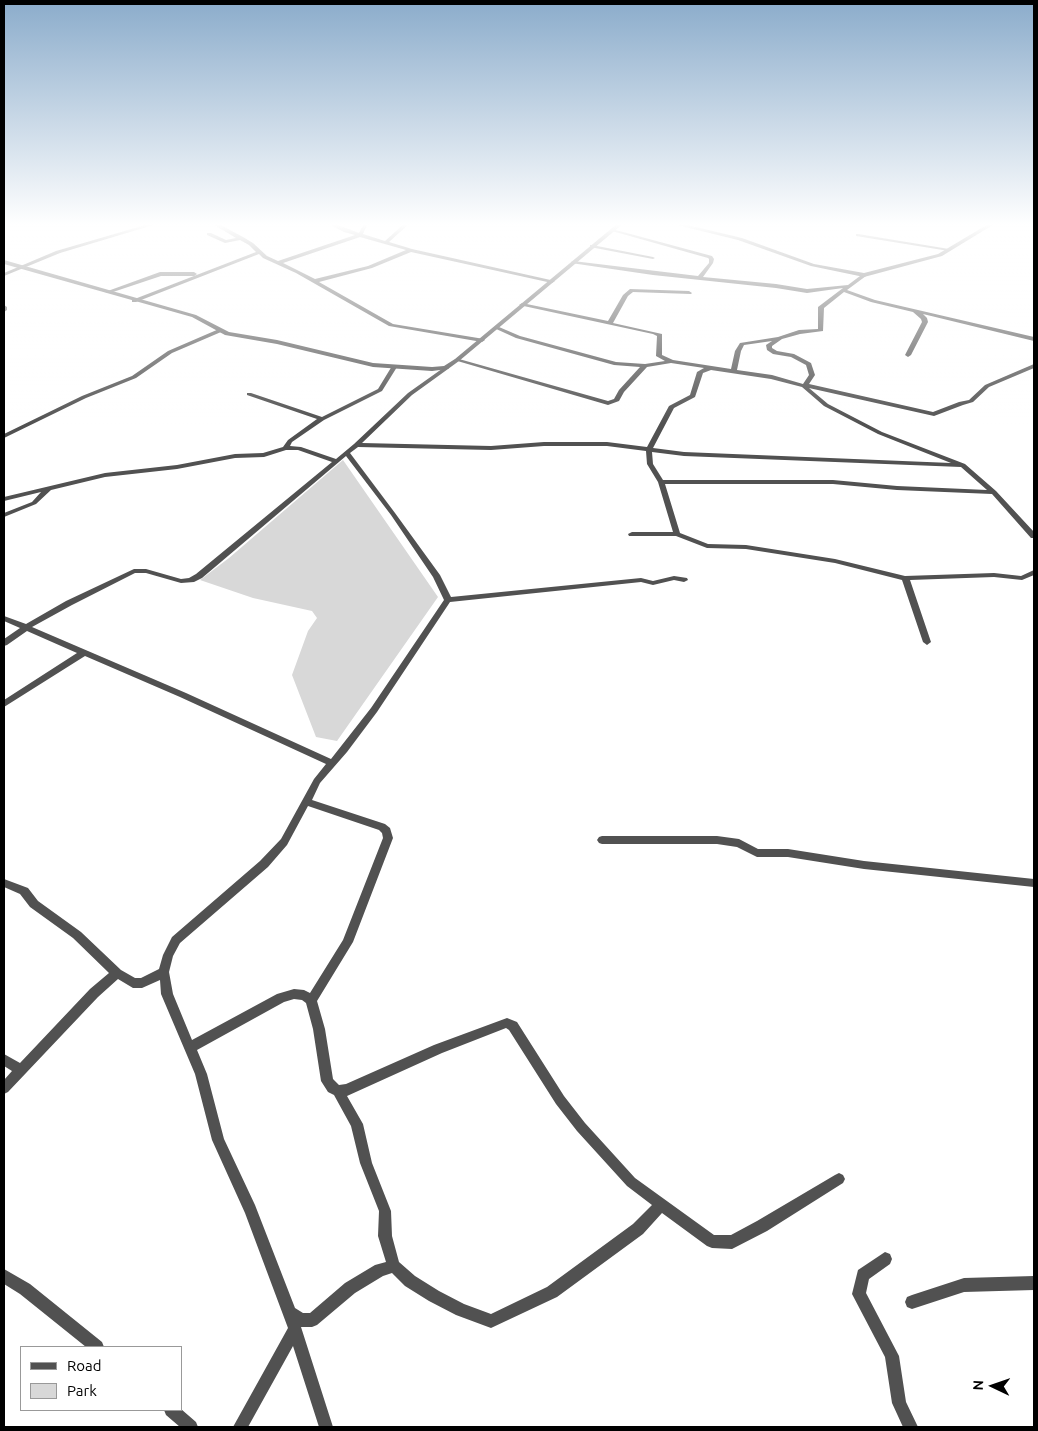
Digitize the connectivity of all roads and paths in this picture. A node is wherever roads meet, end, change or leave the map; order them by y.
1 (100, 290) edge
2 (114, 290) edge
3 (159, 290) edge
4 (331, 290) edge
5 (541, 290) edge
6 (799, 290) edge
7 (822, 290) edge
8 (843, 290) edge
9 (849, 290) edge
10 (108, 292) junction
11 (689, 293) dead end
12 (134, 300) junction
13 (522, 305) junction
14 (914, 310) junction
15 (610, 323) junction
16 (497, 328) junction
17 (219, 331) junction
18 (780, 338) junction
19 (1034, 339) edge
20 (482, 340) junction
21 (908, 355) dead end
22 (458, 360) junction
23 (672, 362) junction
24 (645, 366) junction
25 (1034, 366) edge
26 (394, 367) junction
27 (713, 367) junction
28 (446, 368) junction
29 (734, 371) junction
30 (805, 385) junction
31 (248, 394) dead end
32 (322, 419) junction
33 (4, 436) edge
34 (356, 445) junction
35 (285, 448) junction
36 (649, 450) junction
37 (347, 453) junction
38 (336, 461) junction
39 (963, 464) junction
40 (661, 482) junction
41 (50, 487) junction
42 (994, 492) junction
43 (4, 499) edge
44 (4, 515) edge
45 (632, 534) dead end
46 (677, 534) junction
47 (1034, 536) edge
48 (1034, 572) edge
49 (905, 578) junction
50 (684, 580) dead end
51 (448, 600) junction
52 (4, 618) edge
53 (25, 628) junction
54 (927, 642) dead end
55 (4, 643) edge
56 (83, 653) junction
57 (4, 704) edge
58 (332, 763) junction
59 (307, 802) junction
60 (602, 840) dead end
61 (4, 883) edge
62 (1034, 883) edge
63 (164, 972) junction
64 (117, 973) junction
65 (310, 1000) junction
66 (189, 1048) junction
67 (4, 1059) edge
68 (21, 1071) junction
69 (4, 1088) edge
70 (338, 1091) junction
71 (839, 1179) dead end
72 (661, 1205) junction
73 (885, 1259) dead end
74 (394, 1266) junction
75 (4, 1276) edge
76 (1034, 1283) edge
77 (912, 1302) dead end
78 (290, 1313) junction
79 (295, 1329) junction
80 (96, 1346) edge
81 (172, 1411) edge
82 (191, 1427) edge
83 (240, 1427) edge
84 (326, 1427) edge
85 (911, 1427) edge

1 - 10 street
2 - 10 street
3 - 12 street
4 - 20 street
5 - 13 street
6 - 7 street
8 - 18 street
9 - 14 street
10 - 12 street
11 - 15 street
12 - 17 street
13 - 15 street
13 - 16 street
14 - 19 street
14 - 21 street
15 - 23 street
16 - 20 street
16 - 24 street
17 - 26 street
17 - 33 street
18 - 29 street
18 - 30 street
20 - 22 street
22 - 24 street
22 - 28 street
23 - 24 street
23 - 27 street
25 - 30 street
26 - 28 street
26 - 32 street
27 - 29 street
27 - 36 street
28 - 34 street
29 - 30 street
30 - 39 street
31 - 32 street
32 - 35 street
34 - 36 street
34 - 37 street
35 - 38 street
35 - 41 street
36 - 39 street
36 - 40 street
37 - 38 street
37 - 51 street
38 - 53 street
39 - 42 street
40 - 42 street
40 - 46 street
41 - 43 street
41 - 44 street
42 - 47 street
45 - 46 street
46 - 49 street
48 - 49 street
49 - 54 street
50 - 51 street
51 - 58 street
52 - 53 street
53 - 55 street
53 - 56 street
56 - 57 street
56 - 58 street
58 - 59 street
59 - 63 street
59 - 65 street
60 - 62 street
61 - 64 street
63 - 64 street
63 - 66 street
64 - 68 street
65 - 66 street
65 - 70 street
66 - 78 street
67 - 68 street
68 - 69 street
70 - 72 street
70 - 74 street
71 - 72 street
72 - 74 street
73 - 85 street
74 - 78 street
75 - 80 street
76 - 77 street
78 - 79 street
79 - 83 street
79 - 84 street
81 - 82 street

